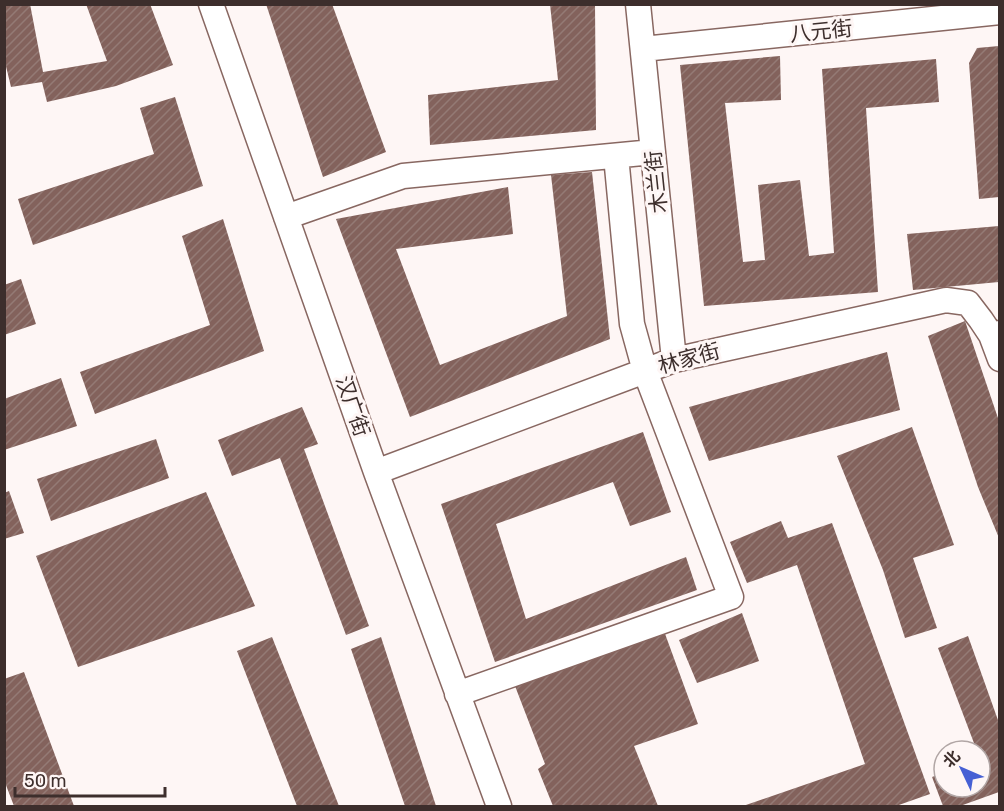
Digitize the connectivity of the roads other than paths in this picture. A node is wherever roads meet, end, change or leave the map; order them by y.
1 (212, 4) edge
2 (638, 4) edge
3 (999, 12) edge
4 (643, 49) junction
5 (653, 152) junction
6 (616, 156) junction
7 (286, 217) junction
8 (995, 334) edge
9 (999, 359) edge
10 (674, 360) junction
11 (645, 371) junction
12 (376, 472) junction
13 (457, 694) junction
14 (499, 807) edge

1 - 7 street, 汉广街
2 - 4 street, 木兰街
3 - 4 street, 八元街
4 - 5 street, 木兰街
5 - 6 street
5 - 10 street, 木兰街
6 - 7 street
6 - 11 street
7 - 12 street, 汉广街
8 - 9 street, 林家街
8 - 10 street, 林家街
10 - 11 street, 林家街
11 - 12 street, 林家街
11 - 13 street
12 - 13 street, 汉广街
13 - 14 street, 汉广街

